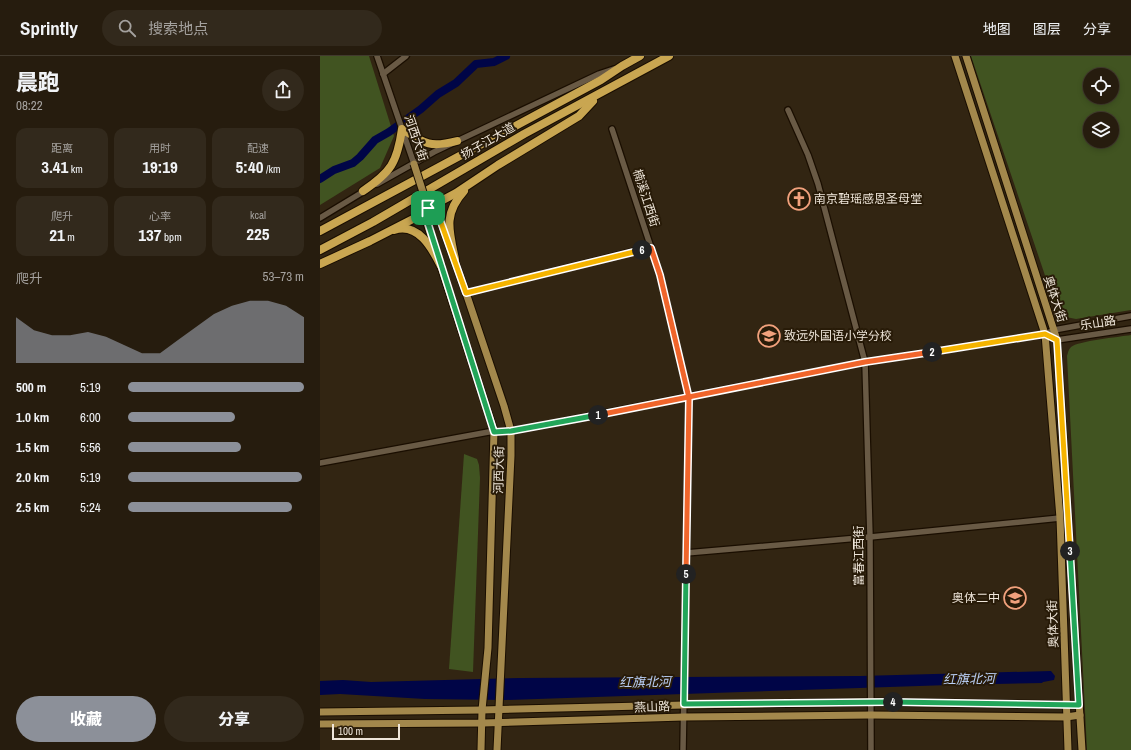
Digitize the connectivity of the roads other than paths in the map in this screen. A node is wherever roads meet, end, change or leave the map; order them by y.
1 (377, 56) edge
2 (406, 56) edge
3 (640, 56) edge
4 (669, 56) edge
5 (955, 56) edge
6 (966, 56) edge
7 (622, 66) junction
8 (383, 74) junction
9 (598, 95) junction
10 (788, 110) dead end
11 (402, 129) junction
12 (612, 129) dead end
13 (457, 141) junction
14 (414, 164) junction
15 (471, 183) junction
16 (363, 191) junction
17 (428, 208) junction
18 (320, 218) edge
19 (320, 231) edge
20 (382, 234) junction
21 (651, 248) junction
22 (320, 250) edge
23 (455, 259) junction
24 (320, 264) edge
25 (441, 266) junction
26 (466, 293) junction
27 (1131, 316) edge
28 (1131, 329) edge
29 (1054, 330) junction
30 (1045, 334) junction
31 (1057, 340) junction
32 (865, 362) junction
33 (689, 398) junction
34 (511, 431) junction
35 (494, 432) junction
36 (320, 463) edge
37 (1060, 518) junction
38 (870, 537) junction
39 (686, 553) junction
40 (870, 702) junction
41 (684, 704) junction
42 (1066, 704) junction
43 (1079, 705) junction
44 (482, 710) junction
45 (499, 710) junction
46 (320, 712) edge
47 (871, 715) junction
48 (1080, 715) junction
49 (684, 717) junction
50 (1066, 717) junction
51 (482, 723) junction
52 (499, 723) junction
53 (320, 724) edge
54 (481, 750) edge
55 (498, 750) edge
56 (683, 750) edge
57 (871, 750) edge
58 (1068, 750) edge
59 (1082, 750) edge

1 - 8 street, 河西大街
2 - 8 street
3 - 7 highway, 扬子江大道
4 - 9 highway, 扬子江大道
5 - 30 main road, 奥体大街
6 - 29 main road, 奥体大街
7 - 13 street, 扬子江大道
7 - 19 highway, 扬子江大道
8 - 11 street, 河西大街
9 - 15 highway
9 - 22 highway, 扬子江大道
10 - 32 street, 富春江西街
11 - 13 highway
11 - 14 street, 河西大街
11 - 16 highway
12 - 21 street, 楠溪江西街
13 - 14 street, 扬子江大道
14 - 16 street, 扬子江大道
14 - 17 main road, 河西大街, bridge
15 - 17 highway
15 - 23 highway
16 - 18 street, 扬子江大道
17 - 20 highway
17 - 23 main road, 河西大街
17 - 25 main road, 河西大街
20 - 24 highway
20 - 25 highway
21 - 26 street
21 - 33 street, 楠溪江西街
23 - 26 main road, 河西大街
25 - 35 main road, 河西大街
26 - 34 main road, 河西大街
27 - 29 street, 乐山路
28 - 31 street, 乐山路
29 - 30 street, 乐山路
29 - 31 main road, 奥体大街
30 - 31 street
30 - 32 street, 乐山路
30 - 37 main road, 奥体大街
31 - 43 main road, 奥体大街
32 - 33 street, 乐山路
32 - 38 street, 富春江西街
33 - 34 street, 乐山路
33 - 39 street, 楠溪江西街
34 - 35 street, 乐山路
34 - 45 main road, 河西大街
35 - 36 street, 乐山路
35 - 44 main road, 河西大街
37 - 38 street
37 - 42 main road, 奥体大街
38 - 39 street
38 - 40 street, 富春江西街
39 - 41 street, 楠溪江西街
40 - 41 main road, 燕山路
40 - 42 main road, 燕山路
40 - 47 street, 富春江西街
41 - 45 main road, 燕山路
41 - 49 street, 楠溪江西街
42 - 43 main road, 燕山路
42 - 50 main road, 奥体大街
43 - 48 main road, 奥体大街
44 - 45 main road, 燕山路
44 - 46 main road, 燕山路
44 - 51 main road, 河西大街
45 - 52 main road, 河西大街
47 - 49 main road, 燕山路
47 - 50 main road, 燕山路
47 - 57 street, 富春江西街
48 - 50 main road, 燕山路
48 - 59 main road, 奥体大街
49 - 52 main road, 燕山路
49 - 56 street, 楠溪江西街
50 - 58 main road, 奥体大街
51 - 52 main road, 燕山路
51 - 53 main road, 燕山路
51 - 54 main road, 河西大街
52 - 55 main road, 河西大街

